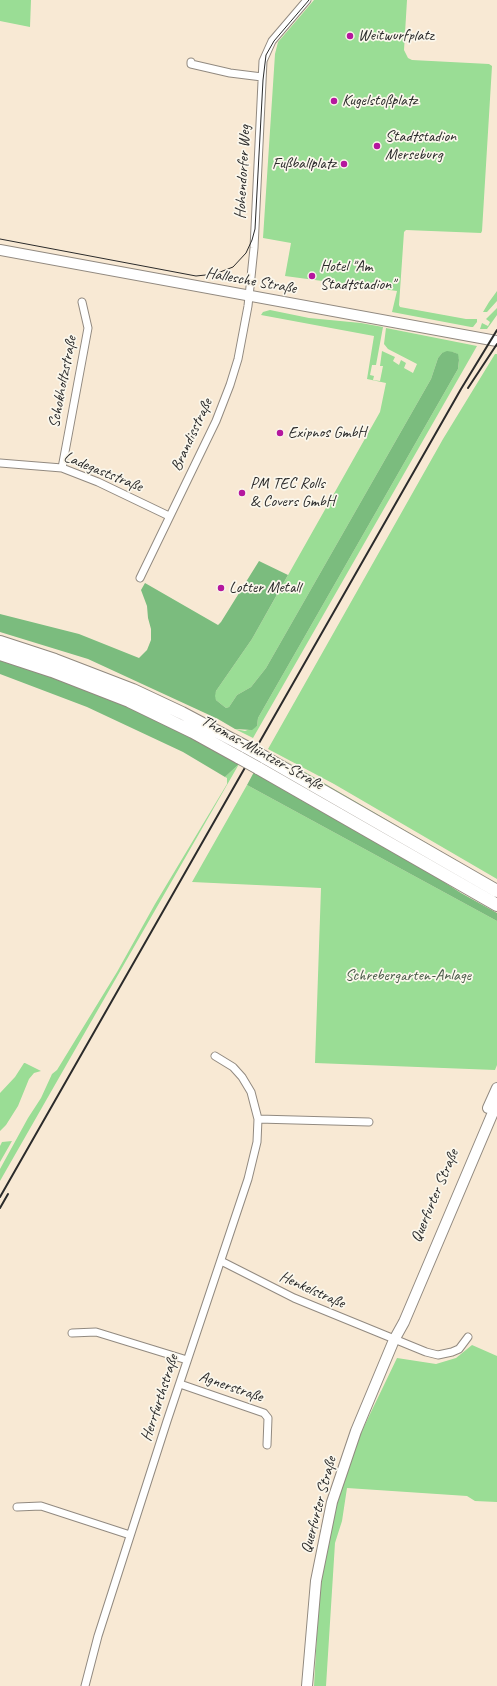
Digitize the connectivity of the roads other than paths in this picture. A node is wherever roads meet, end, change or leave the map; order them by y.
1 (308, 0) edge
2 (191, 63) dead end
3 (262, 77) junction
4 (0, 250) edge
5 (248, 296) junction
6 (82, 302) dead end
7 (497, 340) edge
8 (0, 463) edge
9 (62, 468) junction
10 (169, 516) junction
11 (140, 578) dead end
12 (0, 642) edge
13 (0, 654) edge
14 (243, 752) junction
15 (261, 762) junction
16 (497, 891) edge
17 (497, 905) edge
18 (215, 1056) dead end
19 (497, 1088) edge
20 (497, 1103) edge
21 (258, 1119) junction
22 (369, 1122) dead end
23 (221, 1261) junction
24 (72, 1333) dead end
25 (468, 1337) dead end
26 (394, 1340) junction
27 (187, 1360) junction
28 (180, 1384) junction
29 (267, 1444) dead end
30 (17, 1507) dead end
31 (130, 1535) junction
32 (85, 1686) edge
33 (307, 1686) edge

1 - 3 street, Hohendorfer Weg
2 - 3 street
3 - 5 street, Hohendorfer Weg
4 - 5 main road, Hallesche Straße
5 - 7 main road, Hallesche Straße
5 - 10 street, Brandisstraße
6 - 9 street, Schokholtzstraße
8 - 9 street, Ladegaststraße
9 - 10 street, Ladegaststraße
10 - 11 street, Brandisstraße
12 - 14 main road, Thomas-Müntzer-Straße
13 - 14 main road, Thomas-Müntzer-Straße
14 - 15 main road, Thomas-Müntzer-Straße, bridge
15 - 16 main road, Thomas-Müntzer-Straße
15 - 17 main road, Thomas-Müntzer-Straße
18 - 21 street, Herrfurthstraße
19 - 26 main road, Querfurter Straße
20 - 26 main road, Querfurter Straße
21 - 22 street
21 - 23 street, Herrfurthstraße
23 - 26 street, Henkelstraße
23 - 27 street, Herrfurthstraße
24 - 27 street
25 - 26 street
26 - 33 main road, Querfurter Straße
27 - 28 street, Herrfurthstraße
28 - 29 street, Agnerstraße
28 - 31 street, Herrfurthstraße
30 - 31 street
31 - 32 street, Herrfurthstraße

